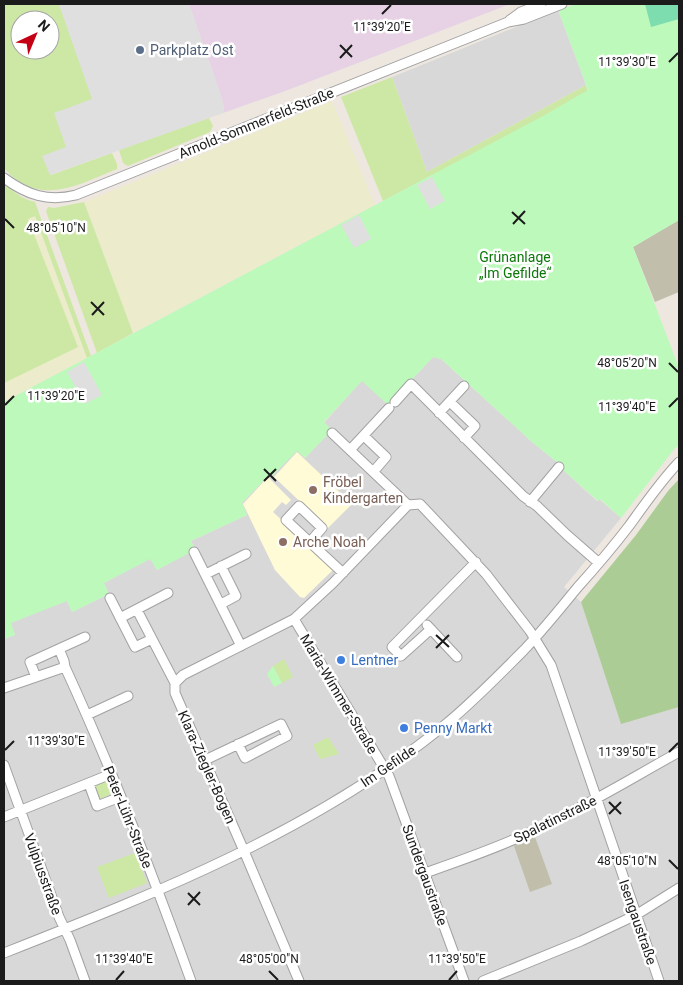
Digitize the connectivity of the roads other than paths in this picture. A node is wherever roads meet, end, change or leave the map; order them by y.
1 (541, 4) edge
2 (562, 4) edge
3 (508, 22) junction
4 (4, 178) edge
5 (464, 386) dead end
6 (450, 402) junction
7 (439, 413) junction
8 (332, 433) dead end
9 (364, 436) junction
10 (464, 438) junction
11 (350, 450) junction
12 (679, 462) edge
13 (559, 467) dead end
14 (374, 471) junction
15 (530, 502) junction
16 (408, 505) junction
17 (310, 542) dead end
18 (194, 552) dead end
19 (246, 554) dead end
20 (476, 562) junction
21 (599, 562) junction
22 (222, 566) junction
23 (343, 573) junction
24 (206, 574) junction
25 (168, 593) dead end
26 (110, 598) dead end
27 (221, 604) junction
28 (137, 610) junction
29 (120, 618) junction
30 (294, 619) junction
31 (422, 619) junction
32 (431, 629) junction
33 (85, 637) dead end
34 (535, 638) junction
35 (152, 639) junction
36 (241, 646) junction
37 (59, 649) junction
38 (456, 657) dead end
39 (65, 667) junction
40 (36, 677) junction
41 (175, 683) junction
42 (4, 688) edge
43 (128, 696) dead end
44 (87, 714) junction
45 (238, 744) junction
46 (679, 752) edge
47 (204, 761) junction
48 (4, 765) edge
49 (384, 769) junction
50 (111, 774) junction
51 (89, 784) junction
52 (120, 797) junction
53 (596, 798) junction
54 (20, 810) junction
55 (4, 816) edge
56 (244, 851) junction
57 (425, 873) junction
58 (679, 888) edge
59 (158, 891) junction
60 (636, 916) junction
61 (65, 929) junction
62 (4, 954) edge
63 (85, 981) edge
64 (191, 981) edge
65 (298, 981) edge
66 (464, 981) edge
67 (483, 981) edge
68 (659, 981) edge

1 - 3 street, Arnold-Sommerfeld-Straße
2 - 3 street, Arnold-Sommerfeld-Straße
3 - 4 street, Arnold-Sommerfeld-Straße
5 - 6 street
6 - 7 street
6 - 10 street
7 - 9 street
7 - 10 street
8 - 11 street
9 - 11 street
9 - 14 street
10 - 15 street
11 - 14 street
12 - 21 street, Im Gefilde
13 - 15 street
14 - 16 street
15 - 21 street
16 - 20 street
16 - 23 street
17 - 23 street
18 - 24 street
19 - 22 street
20 - 31 street
20 - 34 street, Isengaustraße
21 - 34 street, Im Gefilde
22 - 24 street
22 - 27 street
23 - 30 street
24 - 27 street
25 - 28 street
26 - 29 street
27 - 36 street
28 - 29 street
28 - 35 street, Klara-Ziegler-Bogen
29 - 35 street
30 - 36 street
30 - 49 street, Maria-Wimmer-Straße
31 - 32 street
31 - 32 street
32 - 38 street
33 - 37 street
34 - 49 street, Im Gefilde
34 - 53 street, Isengaustraße
35 - 41 street, Klara-Ziegler-Bogen
36 - 41 street
37 - 39 street, Peter-Lühr-Straße
37 - 40 street
39 - 40 street
39 - 44 street, Peter-Lühr-Straße
40 - 42 street
41 - 47 street, Klara-Ziegler-Bogen
43 - 44 street
44 - 50 street, Peter-Lühr-Straße
45 - 45 street
45 - 47 street
46 - 53 street, Spalatinstraße
47 - 56 street, Klara-Ziegler-Bogen
48 - 54 street, Vulpiusstraße
49 - 56 street, Im Gefilde
49 - 57 street, Sundergaustraße
50 - 51 street
50 - 52 street, Peter-Lühr-Straße
51 - 52 street
51 - 54 street
52 - 59 street, Peter-Lühr-Straße
53 - 57 street, Spalatinstraße
53 - 60 street, Isengaustraße
54 - 55 street
54 - 61 street, Vulpiusstraße
56 - 59 street, Im Gefilde
56 - 65 street, Klara-Ziegler-Bogen
57 - 66 street, Sundergaustraße
58 - 60 street
59 - 61 street, Im Gefilde
59 - 64 street, Peter-Lühr-Straße
60 - 67 street
60 - 68 street, Isengaustraße
61 - 62 street, Im Gefilde
61 - 63 street, Vulpiusstraße

